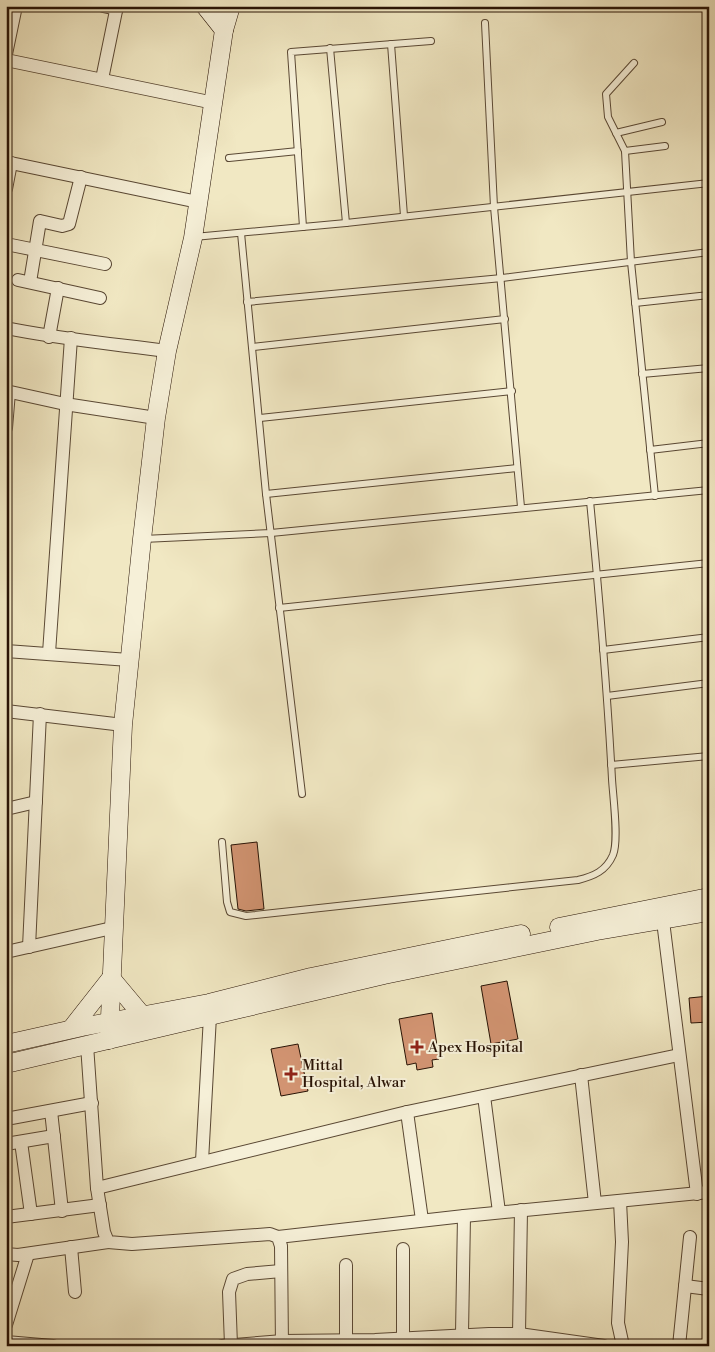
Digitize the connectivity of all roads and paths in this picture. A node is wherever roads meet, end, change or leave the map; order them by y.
1 (16, 6) edge
2 (103, 6) edge
3 (205, 6) edge
4 (231, 6) edge
5 (117, 8) edge
6 (485, 23) dead end
7 (224, 30) junction
8 (431, 41) dead end
9 (391, 44) junction
10 (330, 48) junction
11 (6, 54) edge
12 (6, 60) edge
13 (634, 63) dead end
14 (102, 79) junction
15 (214, 103) junction
16 (662, 122) dead end
17 (616, 133) junction
18 (665, 146) dead end
19 (298, 151) junction
20 (625, 151) junction
21 (229, 158) dead end
22 (9, 163) edge
23 (81, 178) junction
24 (709, 183) edge
25 (6, 189) edge
26 (627, 193) junction
27 (198, 202) junction
28 (494, 207) junction
29 (404, 216) junction
30 (346, 223) junction
31 (303, 227) junction
32 (242, 233) junction
33 (192, 238) junction
34 (6, 244) edge
35 (35, 250) junction
36 (709, 252) edge
37 (631, 262) junction
38 (105, 264) dead end
39 (502, 278) junction
40 (58, 288) junction
41 (709, 295) edge
42 (100, 298) dead end
43 (247, 302) junction
44 (634, 303) junction
45 (505, 319) junction
46 (6, 328) edge
47 (49, 337) junction
48 (71, 338) junction
49 (252, 348) junction
50 (167, 351) junction
51 (709, 368) edge
52 (642, 374) junction
53 (512, 391) junction
54 (8, 392) edge
55 (65, 404) junction
56 (156, 418) junction
57 (260, 418) junction
58 (6, 428) edge
59 (709, 443) edge
60 (650, 450) junction
61 (517, 468) junction
62 (709, 490) edge
63 (266, 494) junction
64 (655, 496) junction
65 (590, 501) junction
66 (520, 507) junction
67 (271, 533) junction
68 (142, 539) junction
69 (709, 562) edge
70 (597, 575) junction
71 (280, 608) junction
72 (709, 637) edge
73 (603, 650) junction
74 (6, 651) edge
75 (49, 653) junction
76 (129, 660) junction
77 (709, 683) edge
78 (607, 696) junction
79 (6, 711) edge
80 (40, 714) junction
81 (122, 724) junction
82 (709, 756) edge
83 (611, 765) junction
84 (302, 794) dead end
85 (36, 802) junction
86 (6, 809) edge
87 (222, 842) dead end
88 (709, 897) edge
89 (709, 912) edge
90 (662, 913) junction
91 (112, 928) junction
92 (29, 947) junction
93 (6, 951) edge
94 (111, 978) junction
95 (142, 1015) junction
96 (210, 1016) junction
97 (110, 1021) junction
98 (71, 1029) junction
99 (109, 1040) junction
100 (6, 1044) edge
101 (87, 1046) junction
102 (679, 1055) junction
103 (6, 1064) edge
104 (581, 1076) junction
105 (484, 1096) junction
106 (92, 1103) junction
107 (51, 1111) junction
108 (407, 1112) junction
109 (6, 1119) edge
110 (54, 1136) junction
111 (20, 1142) junction
112 (6, 1144) edge
113 (202, 1161) junction
114 (97, 1188) junction
115 (703, 1193) edge
116 (620, 1201) junction
117 (595, 1203) junction
118 (100, 1205) junction
119 (521, 1210) junction
120 (62, 1211) junction
121 (499, 1212) junction
122 (30, 1214) junction
123 (464, 1216) junction
124 (6, 1217) edge
125 (422, 1220) junction
126 (278, 1237) junction
127 (690, 1237) dead end
128 (108, 1242) junction
129 (71, 1248) junction
130 (403, 1249) dead end
131 (6, 1254) edge
132 (28, 1254) junction
133 (346, 1265) dead end
134 (281, 1271) junction
135 (685, 1286) junction
136 (709, 1289) edge
137 (75, 1292) dead end
138 (11, 1295) edge
139 (7, 1323) edge
140 (462, 1334) junction
141 (519, 1334) junction
142 (403, 1339) junction
143 (346, 1340) junction
144 (488, 1340) edge
145 (6, 1342) edge
146 (421, 1342) edge
147 (560, 1342) edge
148 (282, 1343) edge
149 (227, 1345) edge
150 (48, 1346) edge
151 (53, 1346) edge
152 (604, 1346) edge
153 (623, 1346) edge
154 (679, 1346) edge

1 - 11 street
2 - 5 street
3 - 7 main road
4 - 7 main road
5 - 14 street
6 - 28 lane
7 - 15 main road
8 - 9 lane
9 - 10 lane
9 - 29 lane
10 - 19 lane
10 - 30 lane
12 - 14 street
13 - 17 lane
14 - 15 street
15 - 27 main road
16 - 17 lane
17 - 20 lane
18 - 20 lane
19 - 21 lane
19 - 31 lane
20 - 26 lane
22 - 23 street
22 - 25 street
23 - 27 street
23 - 35 street
24 - 26 lane
26 - 28 lane
26 - 37 lane
27 - 33 main road
28 - 29 lane
28 - 39 lane
29 - 30 lane
30 - 31 lane
31 - 32 lane
32 - 33 lane
32 - 43 lane
33 - 50 main road
34 - 35 street
35 - 38 street
35 - 40 street
36 - 37 lane
37 - 39 lane
37 - 44 lane
39 - 43 lane
39 - 45 lane
40 - 42 street
40 - 47 street
41 - 44 lane
43 - 49 lane
44 - 52 lane
45 - 49 lane
45 - 53 lane
46 - 47 street
47 - 48 street
48 - 50 street
48 - 55 street
49 - 57 lane
50 - 56 main road
51 - 52 lane
52 - 60 lane
53 - 57 lane
53 - 61 lane
54 - 55 street
54 - 58 street
55 - 56 street
55 - 75 street
56 - 68 main road
57 - 63 lane
59 - 60 lane
60 - 64 lane
61 - 63 lane
61 - 66 lane
62 - 64 lane
63 - 67 lane
64 - 65 lane
65 - 66 lane
65 - 70 lane
66 - 67 lane
67 - 68 lane
67 - 71 lane
68 - 76 main road
69 - 70 lane
70 - 71 lane
70 - 73 lane
71 - 84 lane
72 - 73 lane
73 - 78 lane
74 - 75 street
75 - 76 street
76 - 81 main road
77 - 78 lane
78 - 83 lane
79 - 80 street
80 - 81 street
80 - 85 street
81 - 91 main road
82 - 83 lane
83 - 87 lane
85 - 86 street
85 - 92 street
88 - 90 main road
89 - 90 main road
90 - 95 main road
90 - 96 main road
90 - 102 street
91 - 92 street
91 - 94 main road
92 - 93 street
94 - 95 main road
94 - 97 main road
94 - 98 main road
95 - 97 main road
96 - 99 main road
96 - 113 street
97 - 98 main road
97 - 99 main road
98 - 100 main road
99 - 101 main road
101 - 103 main road
101 - 106 street
102 - 104 street
102 - 115 street
104 - 105 street
104 - 117 street
105 - 108 street
105 - 121 street
106 - 107 street
106 - 114 street
107 - 109 street
107 - 110 street
108 - 113 street
108 - 125 street
110 - 111 street
110 - 120 street
111 - 112 street
111 - 122 street
113 - 114 street
114 - 118 street
115 - 116 street
116 - 117 street
116 - 153 street
117 - 119 street
118 - 120 street
118 - 128 street
119 - 121 street
119 - 141 street
120 - 122 street
121 - 123 street
122 - 124 street
123 - 125 street
123 - 140 street
125 - 126 street
126 - 128 street
126 - 134 street
127 - 135 street
128 - 129 street
129 - 132 street
129 - 137 street
130 - 142 street
131 - 132 street
132 - 138 street
133 - 143 street
134 - 148 street
134 - 149 street
135 - 136 street
135 - 154 street
138 - 139 street
140 - 144 street
140 - 146 street
141 - 144 street
141 - 147 street
142 - 143 street
142 - 146 street
143 - 148 street
145 - 150 street
147 - 152 street
148 - 149 street
150 - 151 street

